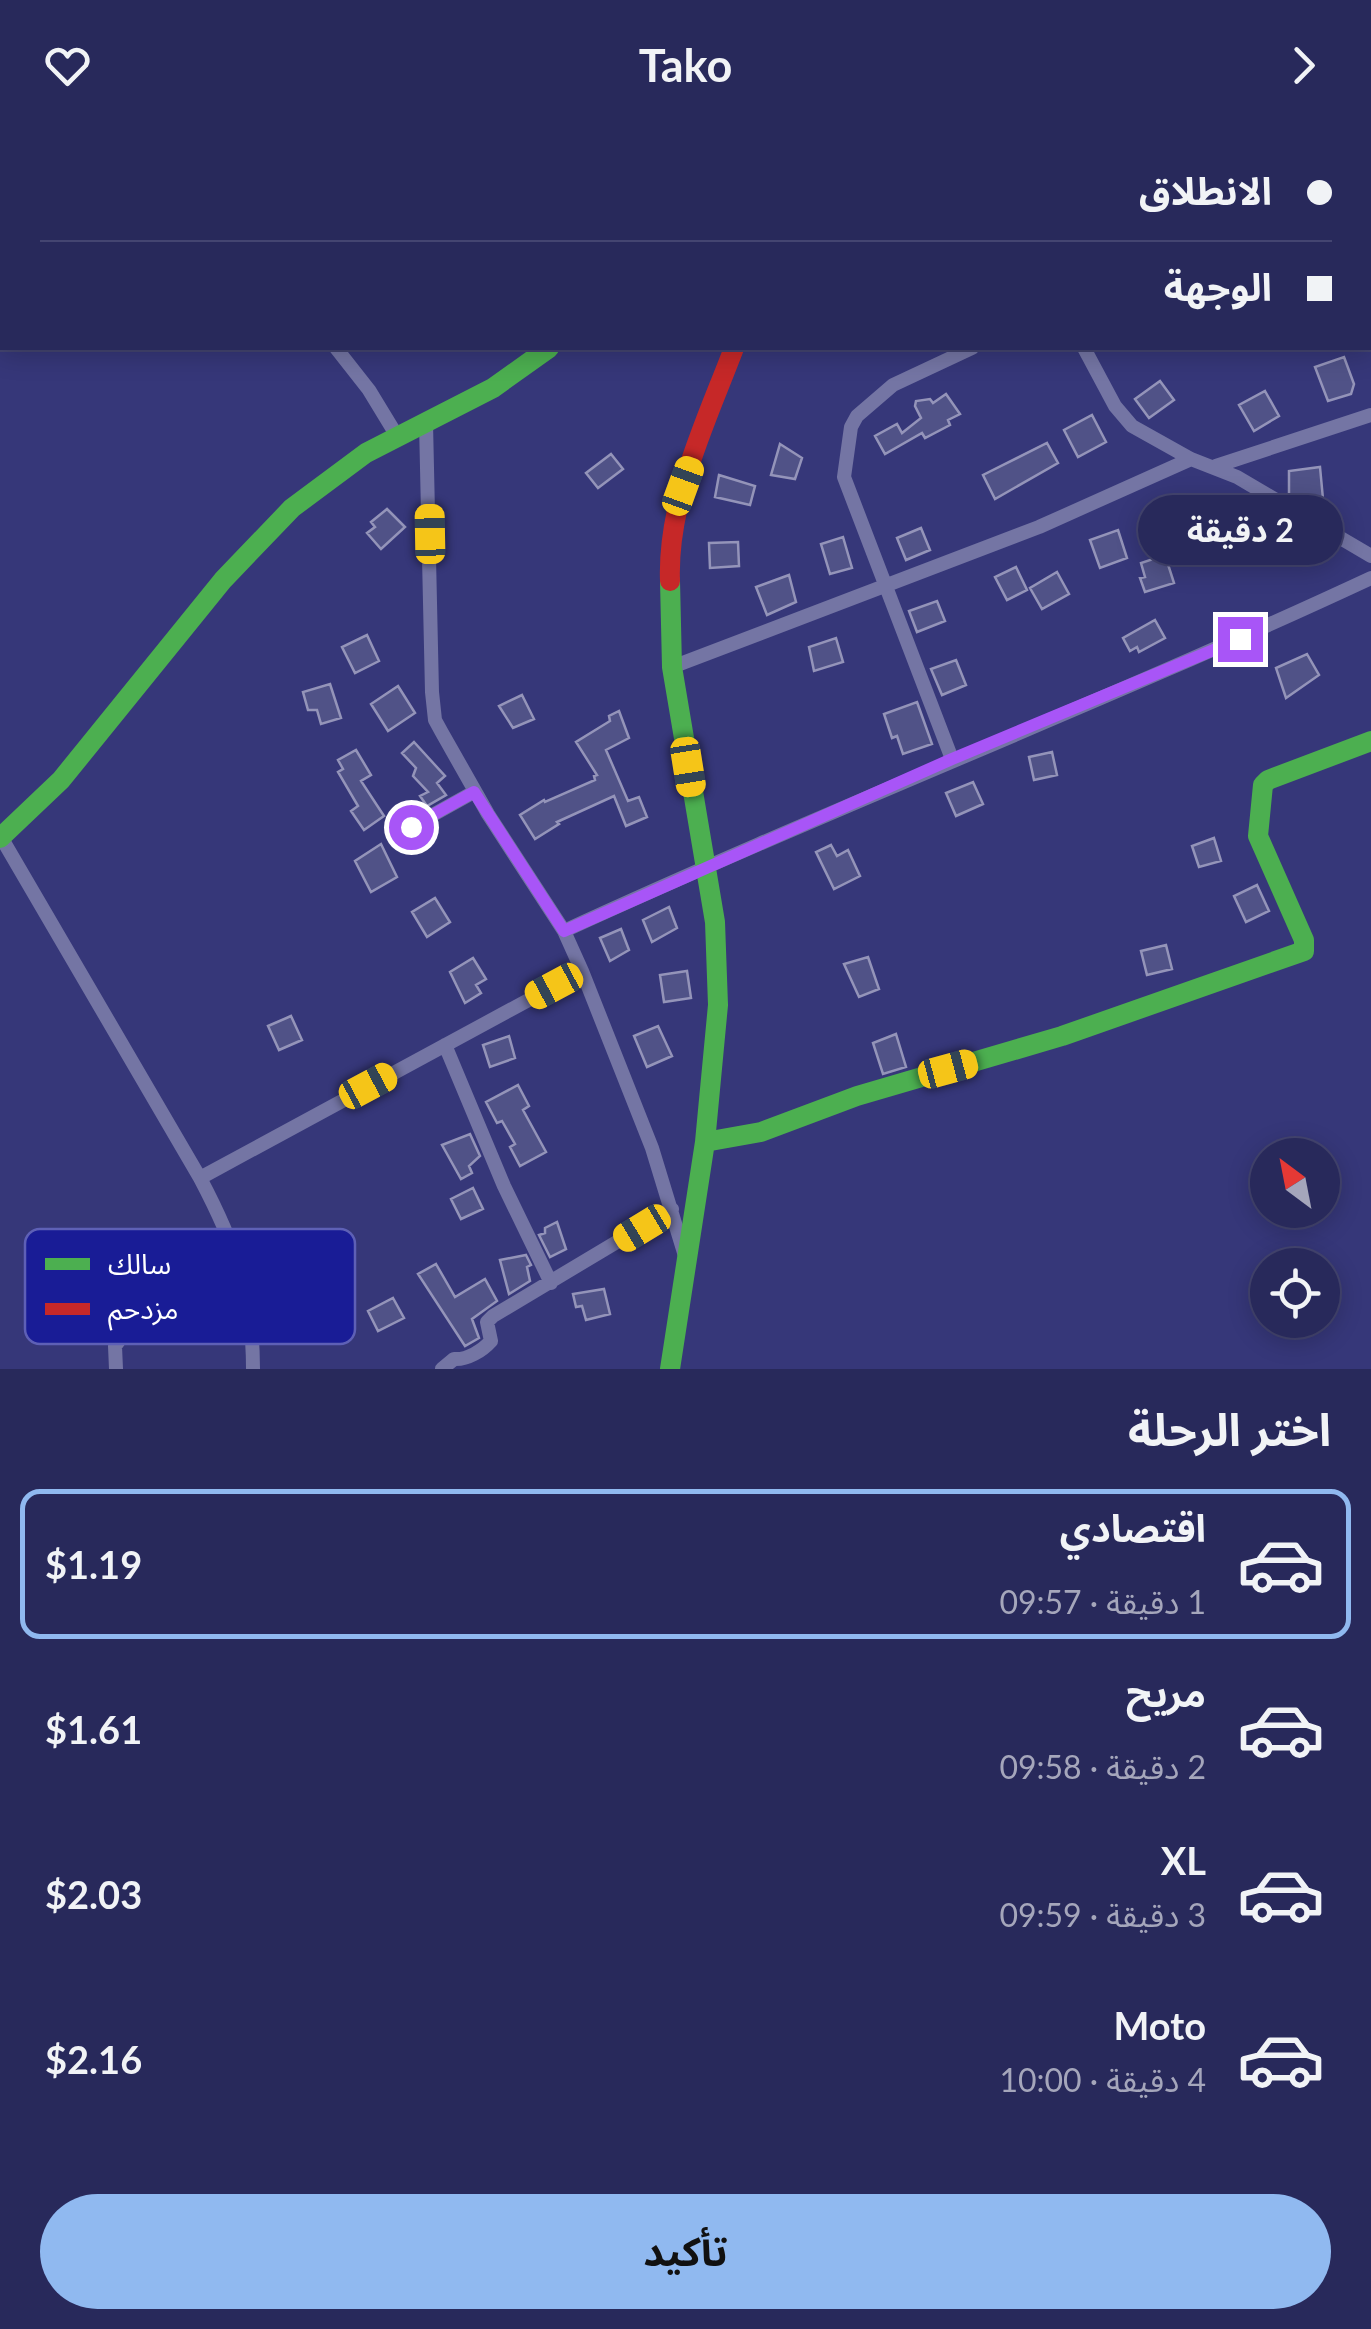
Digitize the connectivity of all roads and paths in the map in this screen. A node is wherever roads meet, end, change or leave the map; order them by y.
1 (338, 350) edge
2 (546, 350) edge
3 (733, 350) edge
4 (968, 350) edge
5 (1085, 350) edge
6 (1371, 416) edge
7 (426, 423) junction
8 (397, 436) junction
9 (1191, 459) junction
10 (1216, 466) junction
11 (1371, 556) edge
12 (1371, 578) edge
13 (886, 586) junction
14 (672, 667) junction
15 (1371, 742) edge
16 (952, 759) junction
17 (474, 792) junction
18 (411, 827) dead end
19 (0, 838) edge
20 (704, 866) junction
21 (564, 931) junction
22 (582, 971) junction
23 (444, 1045) junction
24 (706, 1142) junction
25 (200, 1178) junction
26 (672, 1210) junction
27 (224, 1229) edge
28 (687, 1262) junction
29 (551, 1282) junction
30 (678, 1323) junction
31 (117, 1344) edge
32 (252, 1344) edge
33 (116, 1369) edge
34 (253, 1369) edge
35 (442, 1369) edge
36 (670, 1369) edge
37 (682, 1369) edge

1 - 8 street
2 - 7 street
3 - 14 street
4 - 13 street
5 - 9 street
6 - 10 street
7 - 8 street
7 - 17 street
8 - 19 street
9 - 10 street
9 - 13 street
10 - 11 street
12 - 16 street
13 - 14 street
13 - 16 street
14 - 20 street
15 - 24 street
16 - 20 street
17 - 18 street
17 - 21 street
19 - 25 street
20 - 21 street
20 - 24 street
21 - 22 street
22 - 23 street
22 - 26 street
23 - 25 street
23 - 29 street
24 - 28 street
25 - 27 street
26 - 28 street
26 - 29 street
28 - 30 street
29 - 35 street
30 - 36 street
30 - 37 street
31 - 33 street
32 - 34 street

